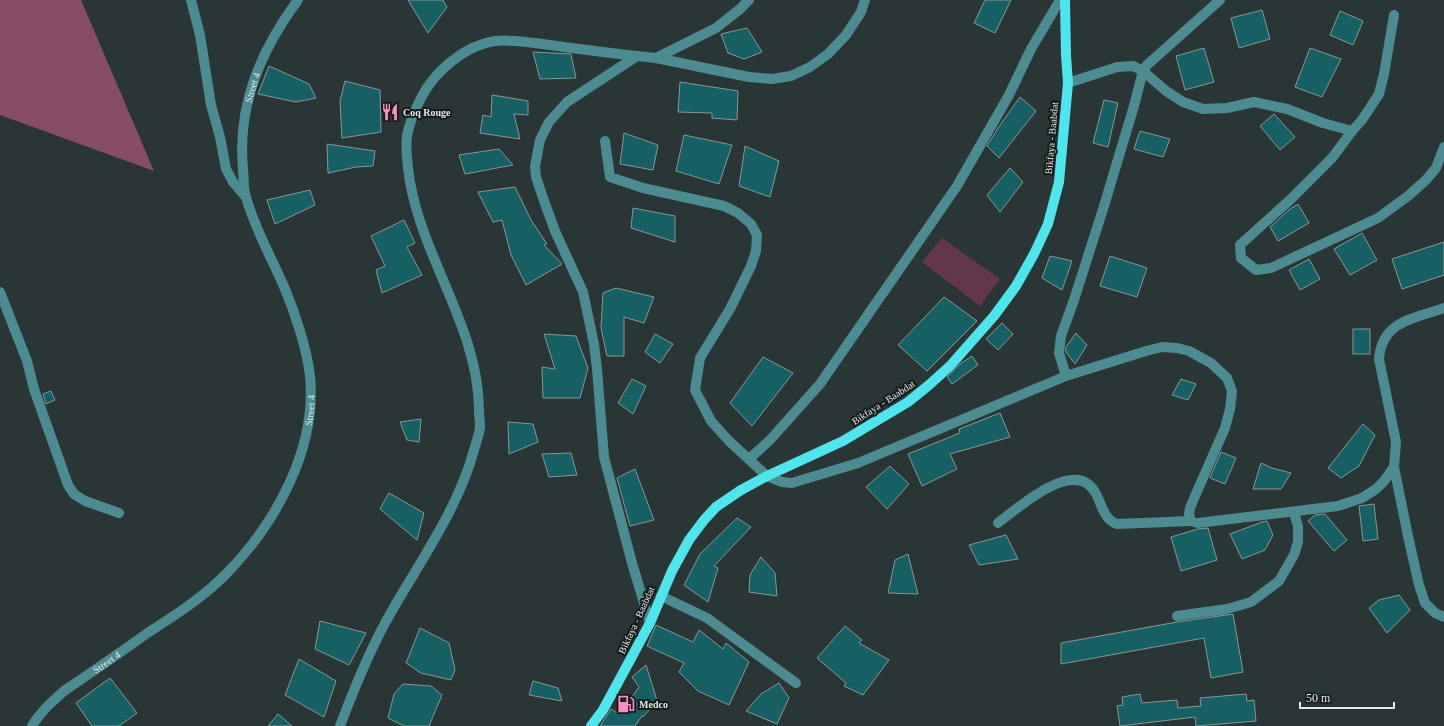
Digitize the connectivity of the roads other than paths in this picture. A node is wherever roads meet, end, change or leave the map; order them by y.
1 (191, 0) edge
2 (298, 0) edge
3 (749, 0) edge
4 (865, 0) edge
5 (1060, 0) edge
6 (1065, 0) edge
7 (1220, 0) edge
8 (1394, 15) dead end
9 (636, 56) junction
10 (656, 58) junction
11 (1143, 71) junction
12 (1068, 83) junction
13 (1352, 130) junction
14 (605, 141) dead end
15 (1444, 147) edge
16 (245, 196) junction
17 (0, 292) edge
18 (1444, 308) edge
19 (1066, 376) junction
20 (748, 459) junction
21 (1394, 467) junction
22 (767, 476) junction
23 (119, 513) dead end
24 (1294, 513) junction
25 (1191, 521) junction
26 (998, 523) dead end
27 (661, 596) junction
28 (1177, 616) dead end
29 (1444, 617) edge
30 (650, 623) junction
31 (796, 683) dead end
32 (32, 726) edge
33 (340, 726) edge
34 (591, 726) edge

1 - 16 street
2 - 16 street, Street 4
3 - 10 street
4 - 10 street
5 - 20 street
6 - 12 main road, Bikfaya - Baabdat
7 - 11 street
8 - 13 street
9 - 10 street
9 - 30 street
9 - 33 street
11 - 12 street
11 - 13 street
11 - 19 street
12 - 22 main road, Bikfaya - Baabdat
13 - 15 street
14 - 20 street
16 - 32 street, Street 4
17 - 23 street
18 - 21 street
19 - 22 street
19 - 25 street
20 - 22 street
21 - 24 street
21 - 29 street
22 - 27 main road, Bikfaya - Baabdat
24 - 25 street
24 - 28 street
25 - 26 street
27 - 30 main road, Bikfaya - Baabdat
27 - 31 street
30 - 34 main road, Bikfaya - Baabdat

